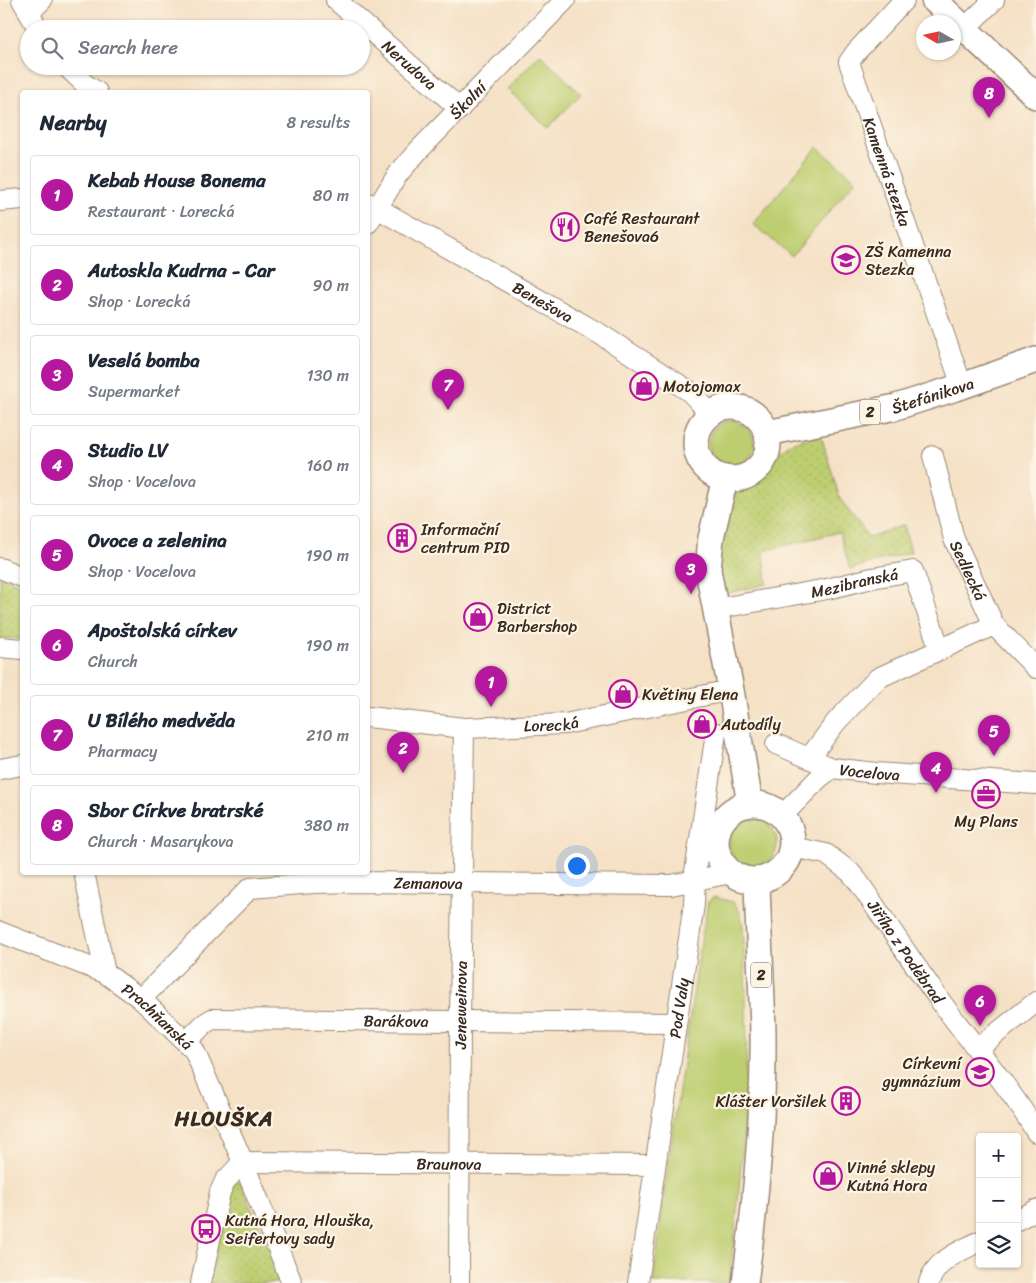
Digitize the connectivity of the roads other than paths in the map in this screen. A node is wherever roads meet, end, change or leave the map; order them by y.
1 (336, 0) edge
2 (565, 0) edge
3 (904, 0) edge
4 (934, 0) edge
5 (994, 0) edge
6 (359, 20) edge
7 (964, 29) junction
8 (370, 30) edge
9 (75, 75) edge
10 (94, 90) edge
11 (1036, 96) edge
12 (460, 109) junction
13 (20, 199) edge
14 (0, 201) edge
15 (370, 211) edge
16 (1036, 360) edge
17 (962, 386) junction
18 (711, 414) junction
19 (766, 433) junction
20 (933, 456) dead end
21 (725, 478) junction
22 (0, 568) edge
23 (20, 576) edge
24 (716, 609) junction
25 (994, 625) junction
26 (0, 647) edge
27 (20, 649) edge
28 (940, 650) junction
29 (1036, 668) edge
30 (731, 690) junction
31 (370, 718) edge
32 (464, 728) junction
33 (716, 733) dead end
34 (776, 744) dead end
35 (810, 757) junction
36 (20, 765) edge
37 (832, 768) junction
38 (0, 769) edge
39 (1036, 784) edge
40 (750, 804) junction
41 (782, 816) junction
42 (792, 847) junction
43 (732, 873) junction
44 (85, 875) edge
45 (756, 880) junction
46 (695, 881) junction
47 (462, 882) junction
48 (0, 932) edge
49 (105, 973) junction
50 (141, 1000) junction
51 (1036, 1002) edge
52 (460, 1021) junction
53 (676, 1023) junction
54 (186, 1042) junction
55 (978, 1048) junction
56 (1031, 1113) edge
57 (1036, 1132) edge
58 (243, 1162) junction
59 (459, 1163) junction
60 (655, 1166) junction
61 (1036, 1210) edge
62 (1021, 1218) edge
63 (976, 1243) edge
64 (201, 1283) edge
65 (292, 1283) edge
66 (459, 1283) edge
67 (638, 1283) edge
68 (745, 1283) edge
69 (929, 1283) edge

1 - 6 street, Nerudova
2 - 12 street, Školní
3 - 17 street, Kamenná stezka
4 - 7 main road
5 - 7 street
7 - 11 main road
8 - 12 street, Nerudova
9 - 10 street
12 - 15 street, Školní
13 - 14 street
15 - 18 street, Benešova
16 - 17 main road, Štefánikova / 2
17 - 19 main road, Štefánikova / 2
18 - 19 main road
18 - 21 main road
19 - 21 main road
20 - 25 street, Sedlecká
21 - 24 main road
22 - 23 street
24 - 28 street, Mezibranská
24 - 30 main road
25 - 28 street
25 - 29 street, Sedlecká
26 - 27 street
28 - 35 street
30 - 32 street, Lorecká
30 - 40 main road
31 - 32 street, Lorecká
32 - 47 street, Jeneweinova
33 - 46 street, Pod Valy
34 - 35 street
35 - 37 street
36 - 38 street
37 - 39 street, Vocelova
37 - 41 street, Vocelova
40 - 41 main road
40 - 43 main road
41 - 42 main road
42 - 45 main road
42 - 55 street, Jiřího z Poděbrad
43 - 45 main road
43 - 46 street, Zemanova
44 - 49 street, Prachňanská
45 - 68 main road, 2
46 - 47 street, Zemanova
46 - 53 street, Pod Valy
47 - 50 street, Zemanova
47 - 52 street, Jeneweinova
48 - 49 street
49 - 50 street, Prachňanská
50 - 54 street, Prachňanská
51 - 55 street
52 - 53 street, Barákova
52 - 54 street, Barákova
52 - 59 street, Jeneweinova
53 - 60 street, Pod Valy
54 - 58 street, Prachňanská
55 - 56 street, Jiřího z Poděbrad
56 - 57 street, Jiřího z Poděbrad
58 - 59 street, Braunova
58 - 64 street
58 - 65 street, Prachňanská
59 - 60 street, Braunova
59 - 66 street, Jeneweinova
60 - 67 street, Pod Valy
61 - 62 street
63 - 69 street

